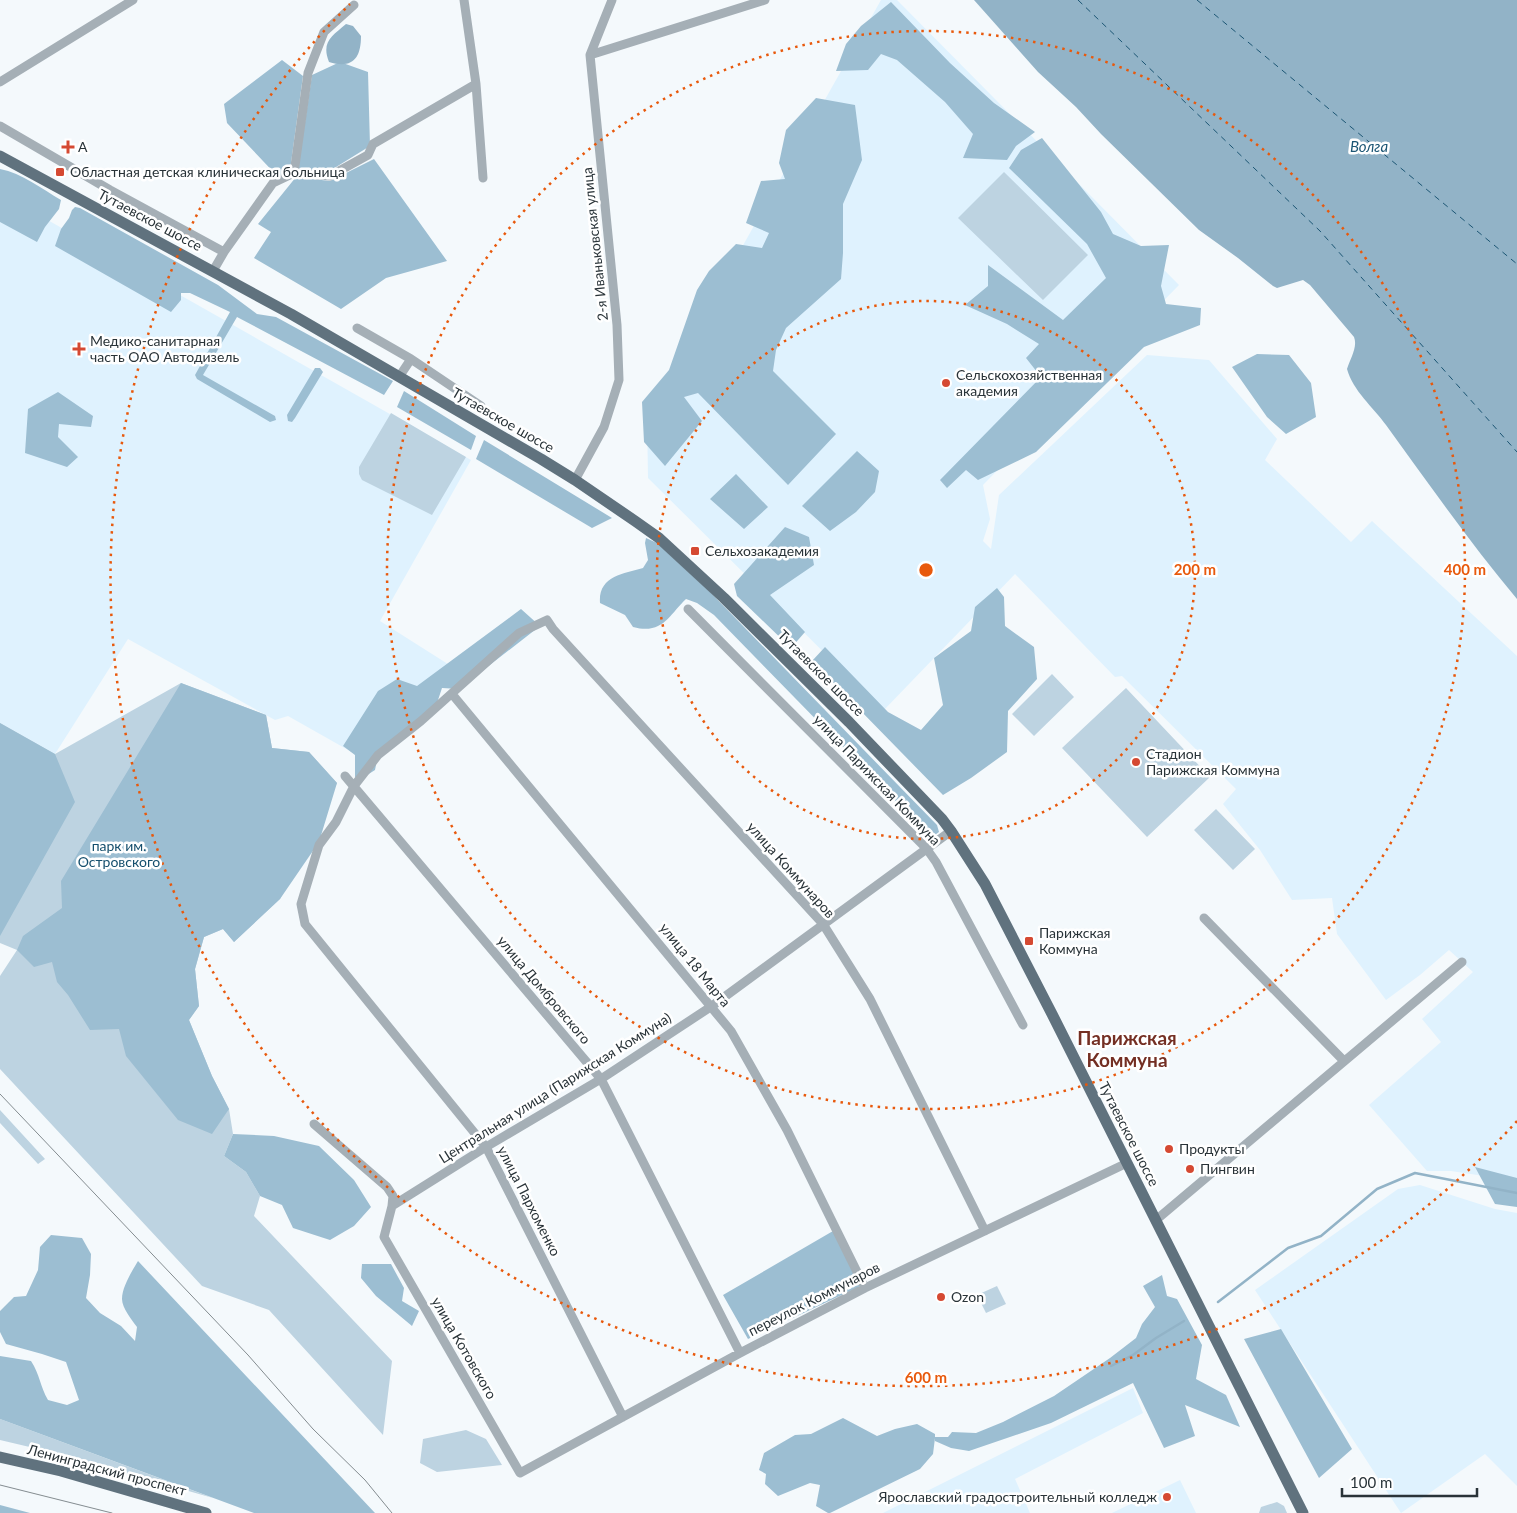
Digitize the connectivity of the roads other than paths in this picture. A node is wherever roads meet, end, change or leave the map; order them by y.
1 (132, 0) edge
2 (464, 0) edge
3 (612, 0) edge
4 (765, 0) edge
5 (354, 5) dead end
6 (590, 55) junction
7 (0, 82) edge
8 (476, 84) junction
9 (0, 126) edge
10 (0, 156) edge
11 (294, 173) junction
12 (483, 178) dead end
13 (224, 252) junction
14 (213, 271) junction
15 (357, 328) dead end
16 (412, 359) junction
17 (399, 377) junction
18 (481, 406) dead end
19 (575, 480) junction
20 (688, 609) dead end
21 (452, 694) junction
22 (346, 776) dead end
23 (354, 786) junction
24 (951, 831) junction
25 (926, 848) junction
26 (1204, 918) dead end
27 (823, 924) junction
28 (1462, 962) dead end
29 (712, 1006) junction
30 (1023, 1025) dead end
31 (1344, 1061) junction
32 (601, 1079) junction
33 (314, 1124) dead end
34 (486, 1147) junction
35 (1127, 1162) junction
36 (392, 1206) junction
37 (1156, 1220) junction
38 (985, 1231) junction
39 (865, 1288) junction
40 (740, 1353) junction
41 (622, 1417) junction
42 (0, 1457) edge
43 (520, 1473) joint
44 (206, 1513) edge
45 (1303, 1513) edge

1 - 7 street
2 - 8 street
3 - 6 street, 2-я Иваньковская улица
4 - 6 street
5 - 11 street
6 - 19 street, 2-я Иваньковская улица
8 - 11 street
8 - 12 street
9 - 13 street
10 - 14 main road, Тутаевское шоссе
11 - 13 street
13 - 14 street
14 - 17 main road, Тутаевское шоссе
15 - 16 street
16 - 17 street
16 - 18 street
17 - 19 main road, Тутаевское шоссе
19 - 24 main road, Тутаевское шоссе
20 - 25 street, улица Парижская Коммуна
21 - 23 street
21 - 27 street, улица Коммунаров
21 - 29 street, улица 18 Марта
22 - 23 street, улица Домбровского
23 - 32 street, улица Домбровского
23 - 34 street, улица Пархоменко
24 - 25 street, Центральная улица (Парижская Коммуна)
24 - 35 main road, Тутаевское шоссе
25 - 27 street, Центральная улица (Парижская Коммуна)
25 - 30 street, улица Парижская Коммуна
26 - 31 street
27 - 29 street, Центральная улица (Парижская Коммуна)
27 - 38 street, улица Коммунаров
28 - 31 street
29 - 32 street, Центральная улица (Парижская Коммуна)
29 - 39 street, улица 18 Марта
31 - 37 street
32 - 34 street, Центральная улица (Парижская Коммуна)
32 - 40 street, улица Домбровского
33 - 36 street
34 - 36 street, Центральная улица (Парижская Коммуна)
34 - 41 street, улица Пархоменко
35 - 37 main road, Тутаевское шоссе
35 - 38 street, переулок Коммунаров
36 - 43 street, улица Котовского
37 - 45 main road, Тутаевское шоссе
38 - 39 street, переулок Коммунаров
39 - 40 street, переулок Коммунаров
40 - 41 street, переулок Коммунаров
41 - 43 street, переулок Коммунаров
42 - 44 main road, Ленинградский проспект

